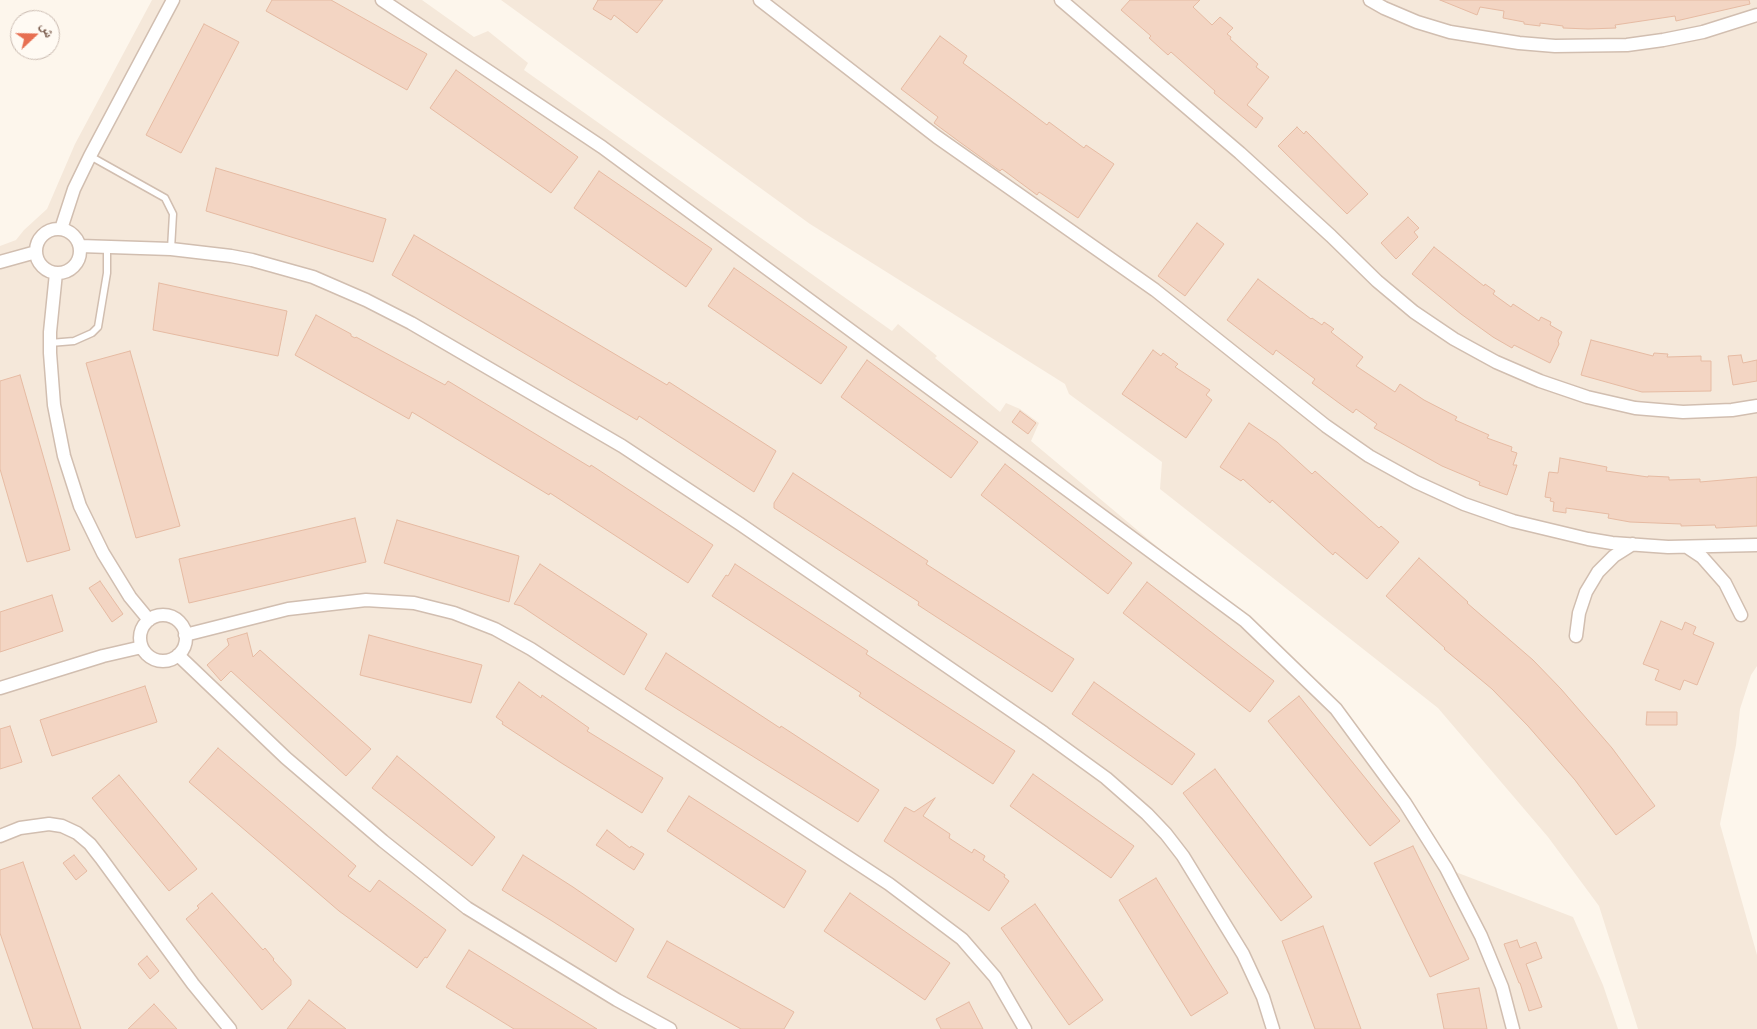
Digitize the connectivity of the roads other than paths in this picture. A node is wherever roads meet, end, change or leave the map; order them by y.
1 (173, 0) edge
2 (382, 0) edge
3 (760, 0) edge
4 (1061, 0) edge
5 (1370, 0) edge
6 (1757, 15) edge
7 (90, 156) junction
8 (61, 229) junction
9 (80, 246) junction
10 (107, 246) junction
11 (171, 249) junction
12 (36, 252) junction
13 (0, 262) edge
14 (56, 273) junction
15 (50, 342) junction
16 (1757, 406) edge
17 (1633, 544) junction
18 (1757, 545) edge
19 (1687, 547) junction
20 (1741, 615) dead end
21 (149, 620) junction
22 (185, 635) junction
23 (1576, 636) dead end
24 (142, 647) junction
25 (178, 655) junction
26 (0, 688) edge
27 (0, 836) edge
28 (230, 1029) edge
29 (670, 1029) edge
30 (1026, 1029) edge
31 (1273, 1029) edge
32 (1513, 1029) edge

1 - 7 street
2 - 32 street
3 - 17 street
4 - 16 street
5 - 6 street
7 - 8 street
7 - 11 lane
8 - 9 street
8 - 12 street
9 - 10 street
9 - 14 street
10 - 11 street
10 - 15 lane
11 - 31 street
12 - 13 street
12 - 14 street
14 - 15 street
15 - 21 street
17 - 19 street
17 - 23 street
18 - 19 street
19 - 20 street
21 - 22 street
21 - 24 street
22 - 25 street
22 - 30 street
24 - 25 street
24 - 26 street
25 - 29 street
27 - 28 street

